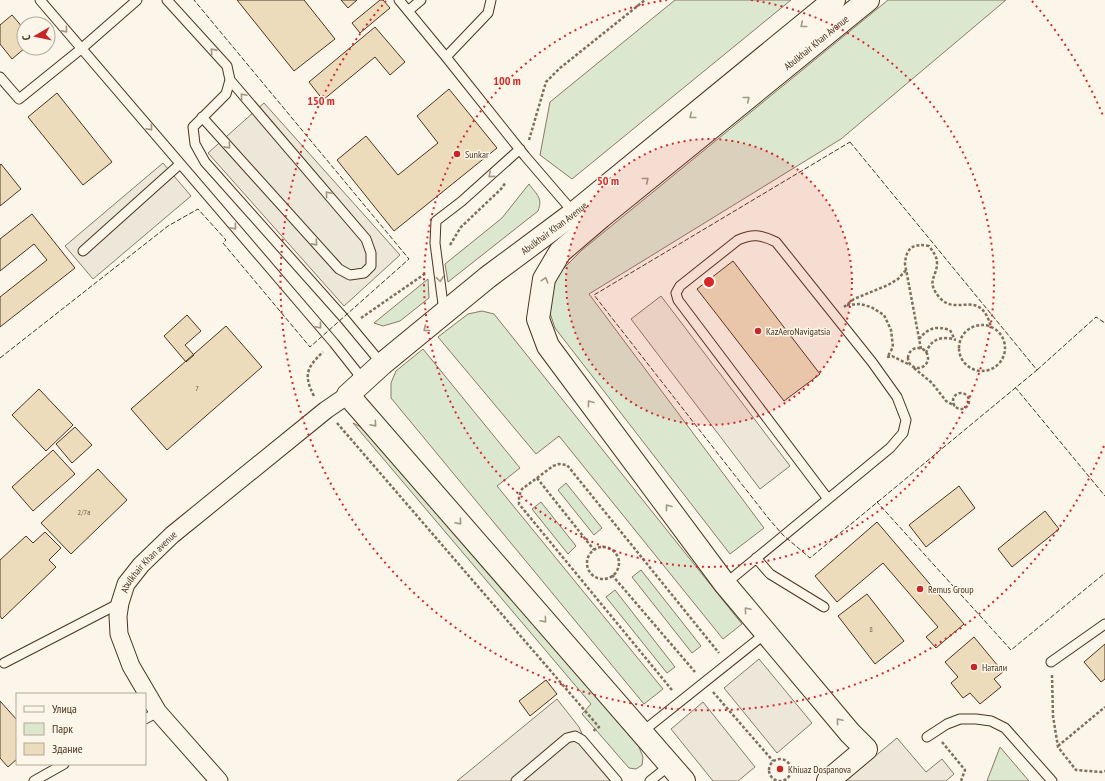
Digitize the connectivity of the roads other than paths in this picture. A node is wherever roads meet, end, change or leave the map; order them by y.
1 (40, 0) edge
2 (137, 0) edge
3 (168, 0) edge
4 (399, 0) edge
5 (421, 0) edge
6 (491, 0) edge
7 (834, 0) edge
8 (868, 0) edge
9 (408, 11) junction
10 (81, 49) junction
11 (446, 57) junction
12 (0, 77) edge
13 (230, 80) junction
14 (202, 117) junction
15 (523, 152) junction
16 (180, 164) junction
17 (574, 213) junction
18 (83, 251) dead end
19 (445, 314) junction
20 (382, 364) junction
21 (356, 388) junction
22 (828, 499) junction
23 (756, 558) junction
24 (725, 584) junction
25 (120, 603) junction
26 (824, 607) dead end
27 (1105, 624) edge
28 (766, 633) junction
29 (1051, 662) road end
30 (4, 663) dead end
31 (142, 693) edge
32 (146, 702) edge
33 (152, 716) edge
34 (642, 732) junction
35 (931, 735) road end
36 (62, 765) edge
37 (677, 773) edge
38 (34, 781) edge
39 (219, 781) edge
40 (516, 781) edge
41 (617, 781) edge
42 (650, 781) edge
43 (828, 781) edge
44 (1052, 781) edge

1 -> 10 lane
2 - 10 lane
13 -> 3 lane
4 - 9 lane
5 - 9 lane
6 - 11 lane
7 -> 17 street, Abulkhair Khan Avenue
24 -> 8 street, Abulkhair Khan Avenue
9 - 11 lane
10 - 12 lane
10 -> 16 lane
11 - 15 lane
13 - 14 lane
14 -> 13 lane
14 - 20 lane
15 - 17 lane
15 -> 19 lane
16 - 18 lane
16 -> 21 lane
17 - 19 street, Abulkhair Khan Avenue
19 -> 20 street, Abulkhair Khan Avenue
20 - 21 street, Abulkhair Khan Avenue
21 - 25 street, Abulkhair Khan avenue
21 -> 34 street
22 - 22 lane
22 - 23 lane
23 - 24 lane
23 - 26 lane
28 -> 24 street
25 - 30 lane
25 - 31 street, Abulkhair Khan avenue
27 - 29 lane
28 - 34 lane
43 -> 28 street
32 - 33 street, Abulkhair Khan avenue
33 - 39 street, Abulkhair Khan avenue
34 - 37 street
35 - 44 lane
36 - 38 lane
37 - 42 lane
40 - 41 lane

